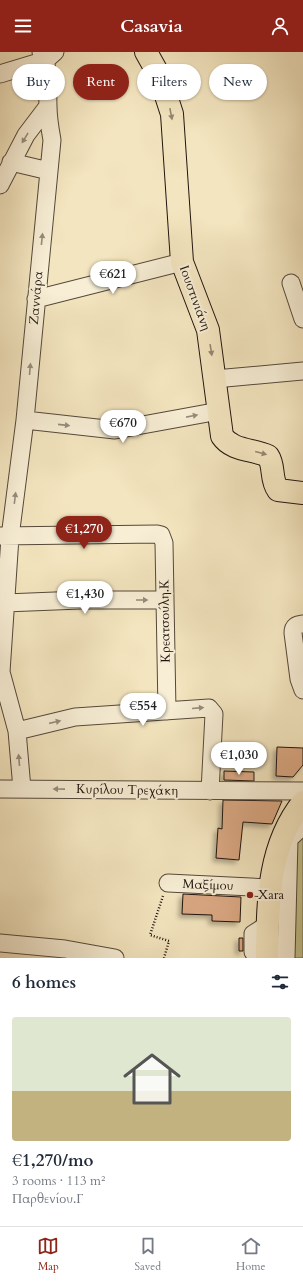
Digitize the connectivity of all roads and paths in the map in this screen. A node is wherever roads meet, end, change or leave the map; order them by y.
1 (146, 52) edge
2 (47, 55) edge
3 (0, 74) edge
4 (48, 106) junction
5 (11, 162) junction
6 (49, 171) junction
7 (0, 185) edge
8 (182, 262) junction
9 (291, 283) dead end
10 (36, 299) junction
11 (303, 319) edge
12 (303, 371) edge
13 (215, 379) junction
14 (218, 411) junction
15 (25, 420) junction
16 (303, 493) edge
17 (5, 536) edge
18 (165, 600) junction
19 (5, 603) junction
20 (298, 629) edge
21 (1, 673) edge
22 (302, 682) edge
23 (167, 711) junction
24 (17, 731) junction
25 (0, 789) edge
26 (22, 789) junction
27 (210, 791) junction
28 (303, 791) edge
29 (303, 802) edge
30 (303, 826) edge
31 (168, 883) joint
32 (269, 888) junction
33 (267, 925) junction
34 (0, 944) edge
35 (54, 953) edge
36 (115, 958) edge
37 (164, 958) edge
38 (261, 958) edge
39 (267, 958) edge
40 (286, 958) edge

1 -> 8 main road, Ιουστινιάνη
2 - 3 street
2 - 4 street, Ζαννάρα
4 -> 5 street
4 - 6 street, Ζαννάρα
5 - 6 street
5 - 7 street
10 -> 6 street, Ζαννάρα
8 - 10 street
8 -> 13 main road, Ιουστινιάνη
9 - 11 street
15 -> 10 street, Ζαννάρα
12 - 13 street
13 - 14 main road, Ιουστινιάνη
15 -> 14 street
14 -> 16 main road, Ιουστινιάνη
17 -> 15 street, Ζαννάρα
17 - 18 street, Κρεατσούλη.Κ
17 - 19 street, Ζαννάρα
19 -> 18 street
18 - 23 street, Κρεατσούλη.Κ
19 - 21 street, Ζαννάρα
20 - 22 street
21 - 24 street, Ζαννάρα
24 -> 23 street
23 -> 27 street
26 -> 24 street, Ζαννάρα
25 - 26 street, Κυρίλου Τρεχάκη
27 -> 26 street, Κυρίλου Τρεχάκη
27 - 28 street, Κυρίλου Τρεχάκη
29 - 32 main road
30 - 40 street
31 - 32 street, Μαξίμου
31 - 37 path, Μαξίμου
32 - 33 main road
33 - 38 street
33 - 39 main road
34 - 35 street
35 - 36 street

